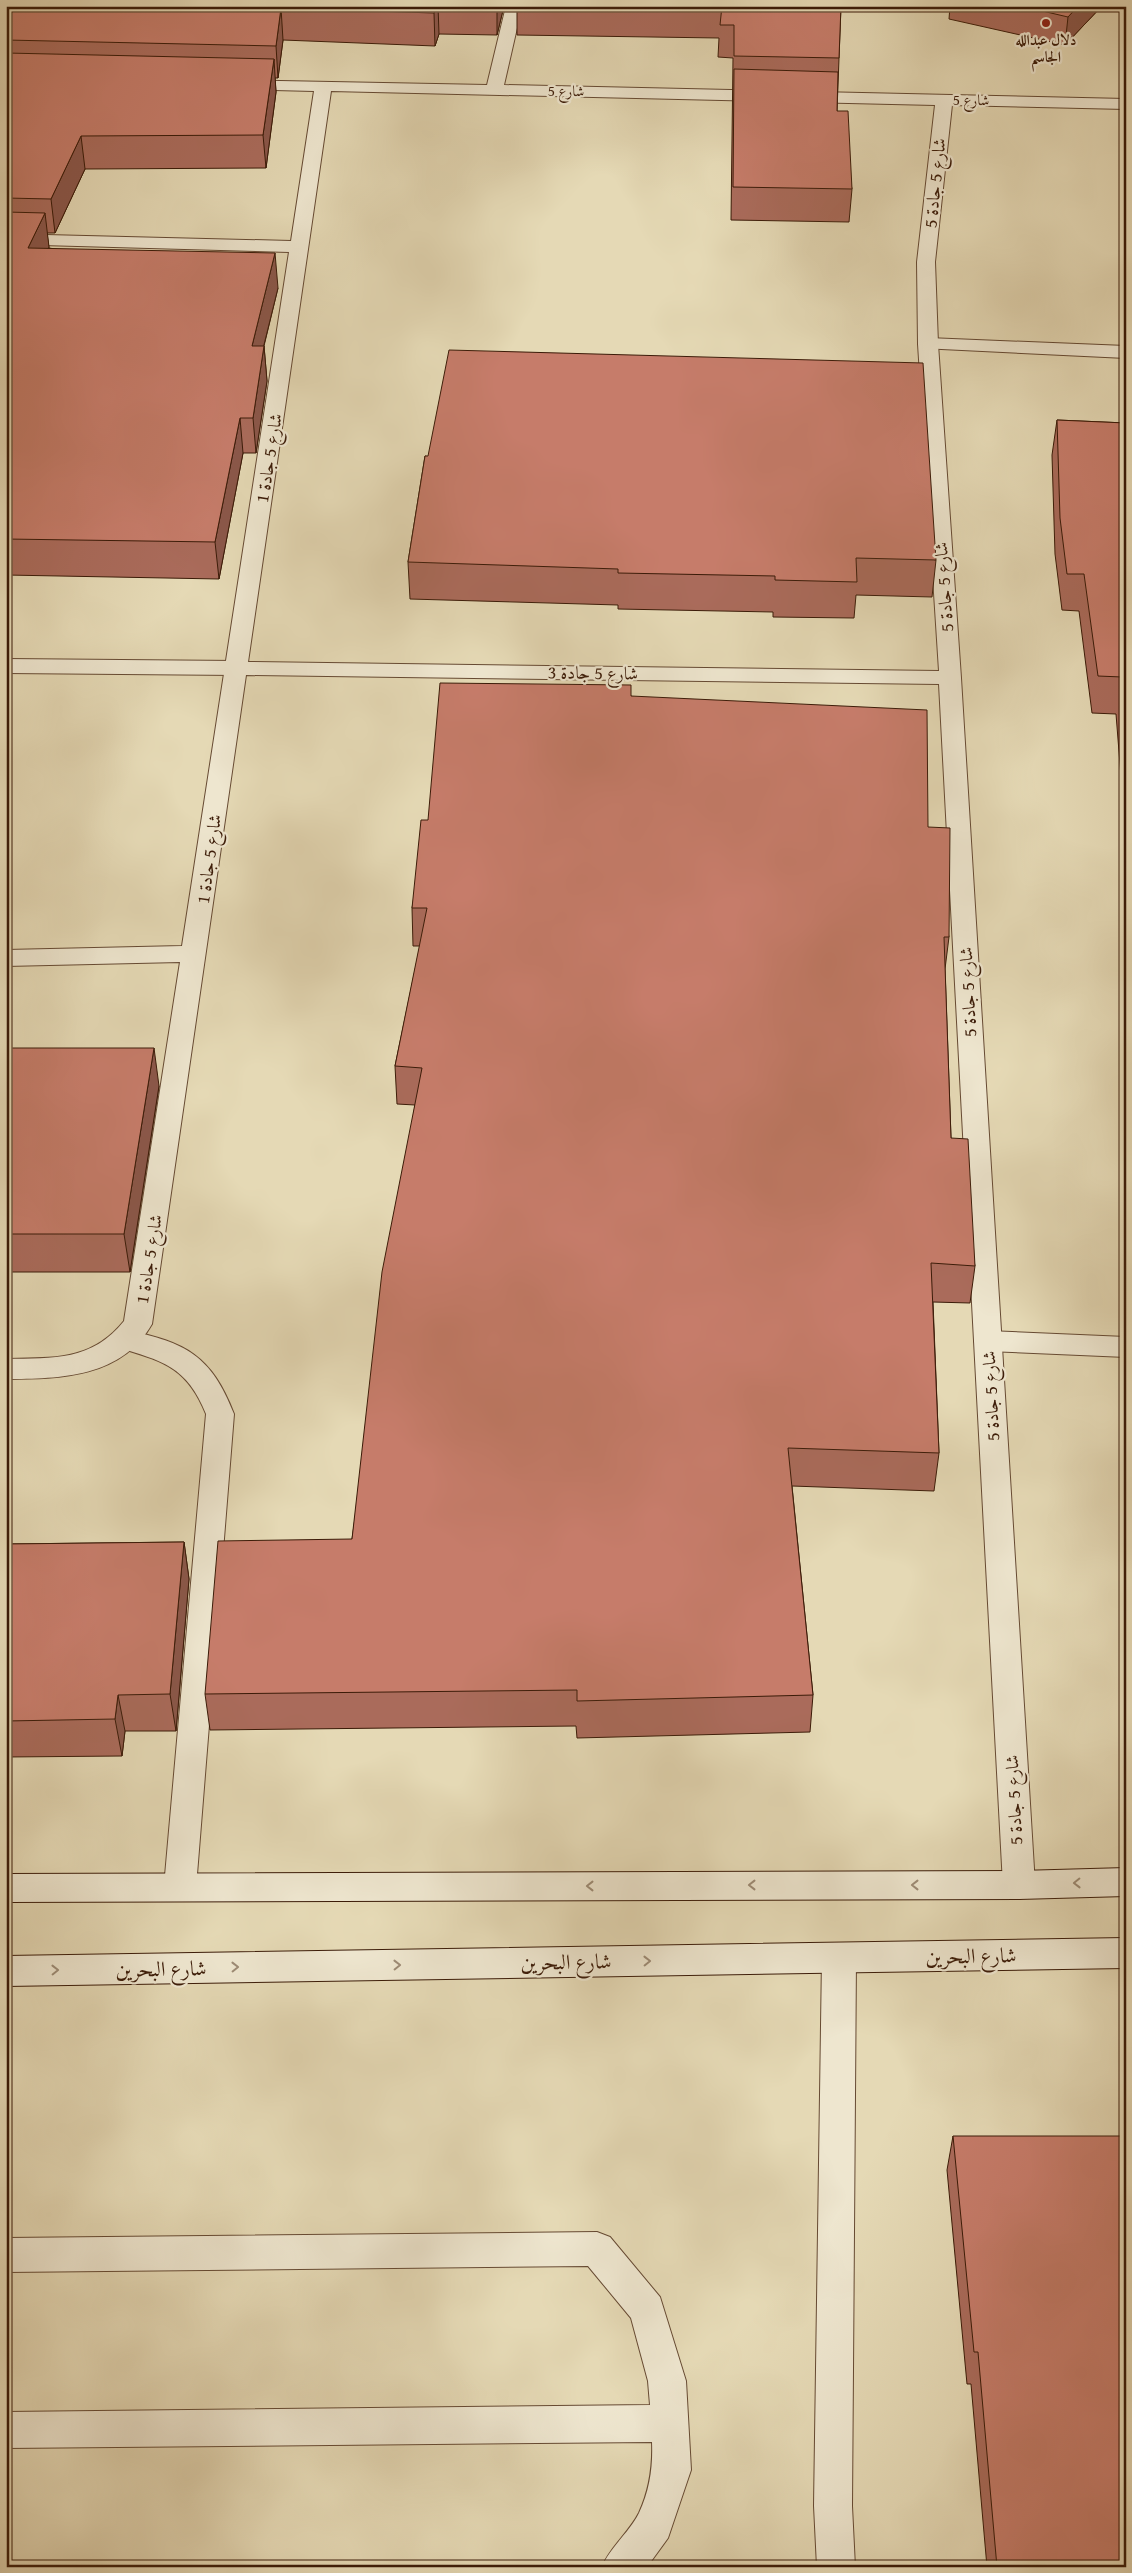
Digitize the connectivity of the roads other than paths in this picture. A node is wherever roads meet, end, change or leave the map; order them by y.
1 (514, 6) edge
2 (224, 84) edge
3 (323, 86) junction
4 (494, 90) junction
5 (944, 99) junction
6 (1126, 104) edge
7 (6, 239) edge
8 (300, 247) junction
9 (928, 344) junction
10 (1126, 352) edge
11 (6, 666) edge
12 (237, 668) junction
13 (950, 678) junction
14 (195, 954) junction
15 (6, 958) edge
16 (127, 1340) junction
17 (988, 1341) junction
18 (1126, 1347) edge
19 (6, 1369) edge
20 (1126, 1882) edge
21 (1019, 1885) junction
22 (180, 1887) junction
23 (6, 1888) edge
24 (1126, 1953) edge
25 (839, 1958) junction
26 (6, 1971) edge
27 (6, 2255) edge
28 (669, 2423) junction
29 (6, 2430) edge
30 (621, 2567) edge
31 (836, 2567) edge

1 - 4 street
2 - 3 street, شارع 5
3 - 4 street, شارع 5
3 - 8 street, شارع 5 جادة 1
4 - 5 street, شارع 5
5 - 6 street, شارع 5
5 - 9 street, شارع 5 جادة 5
7 - 8 street
8 - 12 street, شارع 5 جادة 1
9 - 10 street
9 - 13 street, شارع 5 جادة 5
11 - 12 street, شارع 5 جادة 3
12 - 13 street, شارع 5 جادة 3
12 - 14 street, شارع 5 جادة 1
13 - 17 street, شارع 5 جادة 5
14 - 15 street
14 - 16 street, شارع 5 جادة 1
16 - 19 street, شارع 5 جادة 1
16 - 22 street
17 - 18 street
17 - 21 street, شارع 5 جادة 5
20 -> 21 street
21 -> 22 street
22 - 23 street
24 - 25 street, شارع البحرين
26 -> 25 street, شارع البحرين
25 - 31 street
27 - 28 street
28 - 29 street
28 - 30 street

